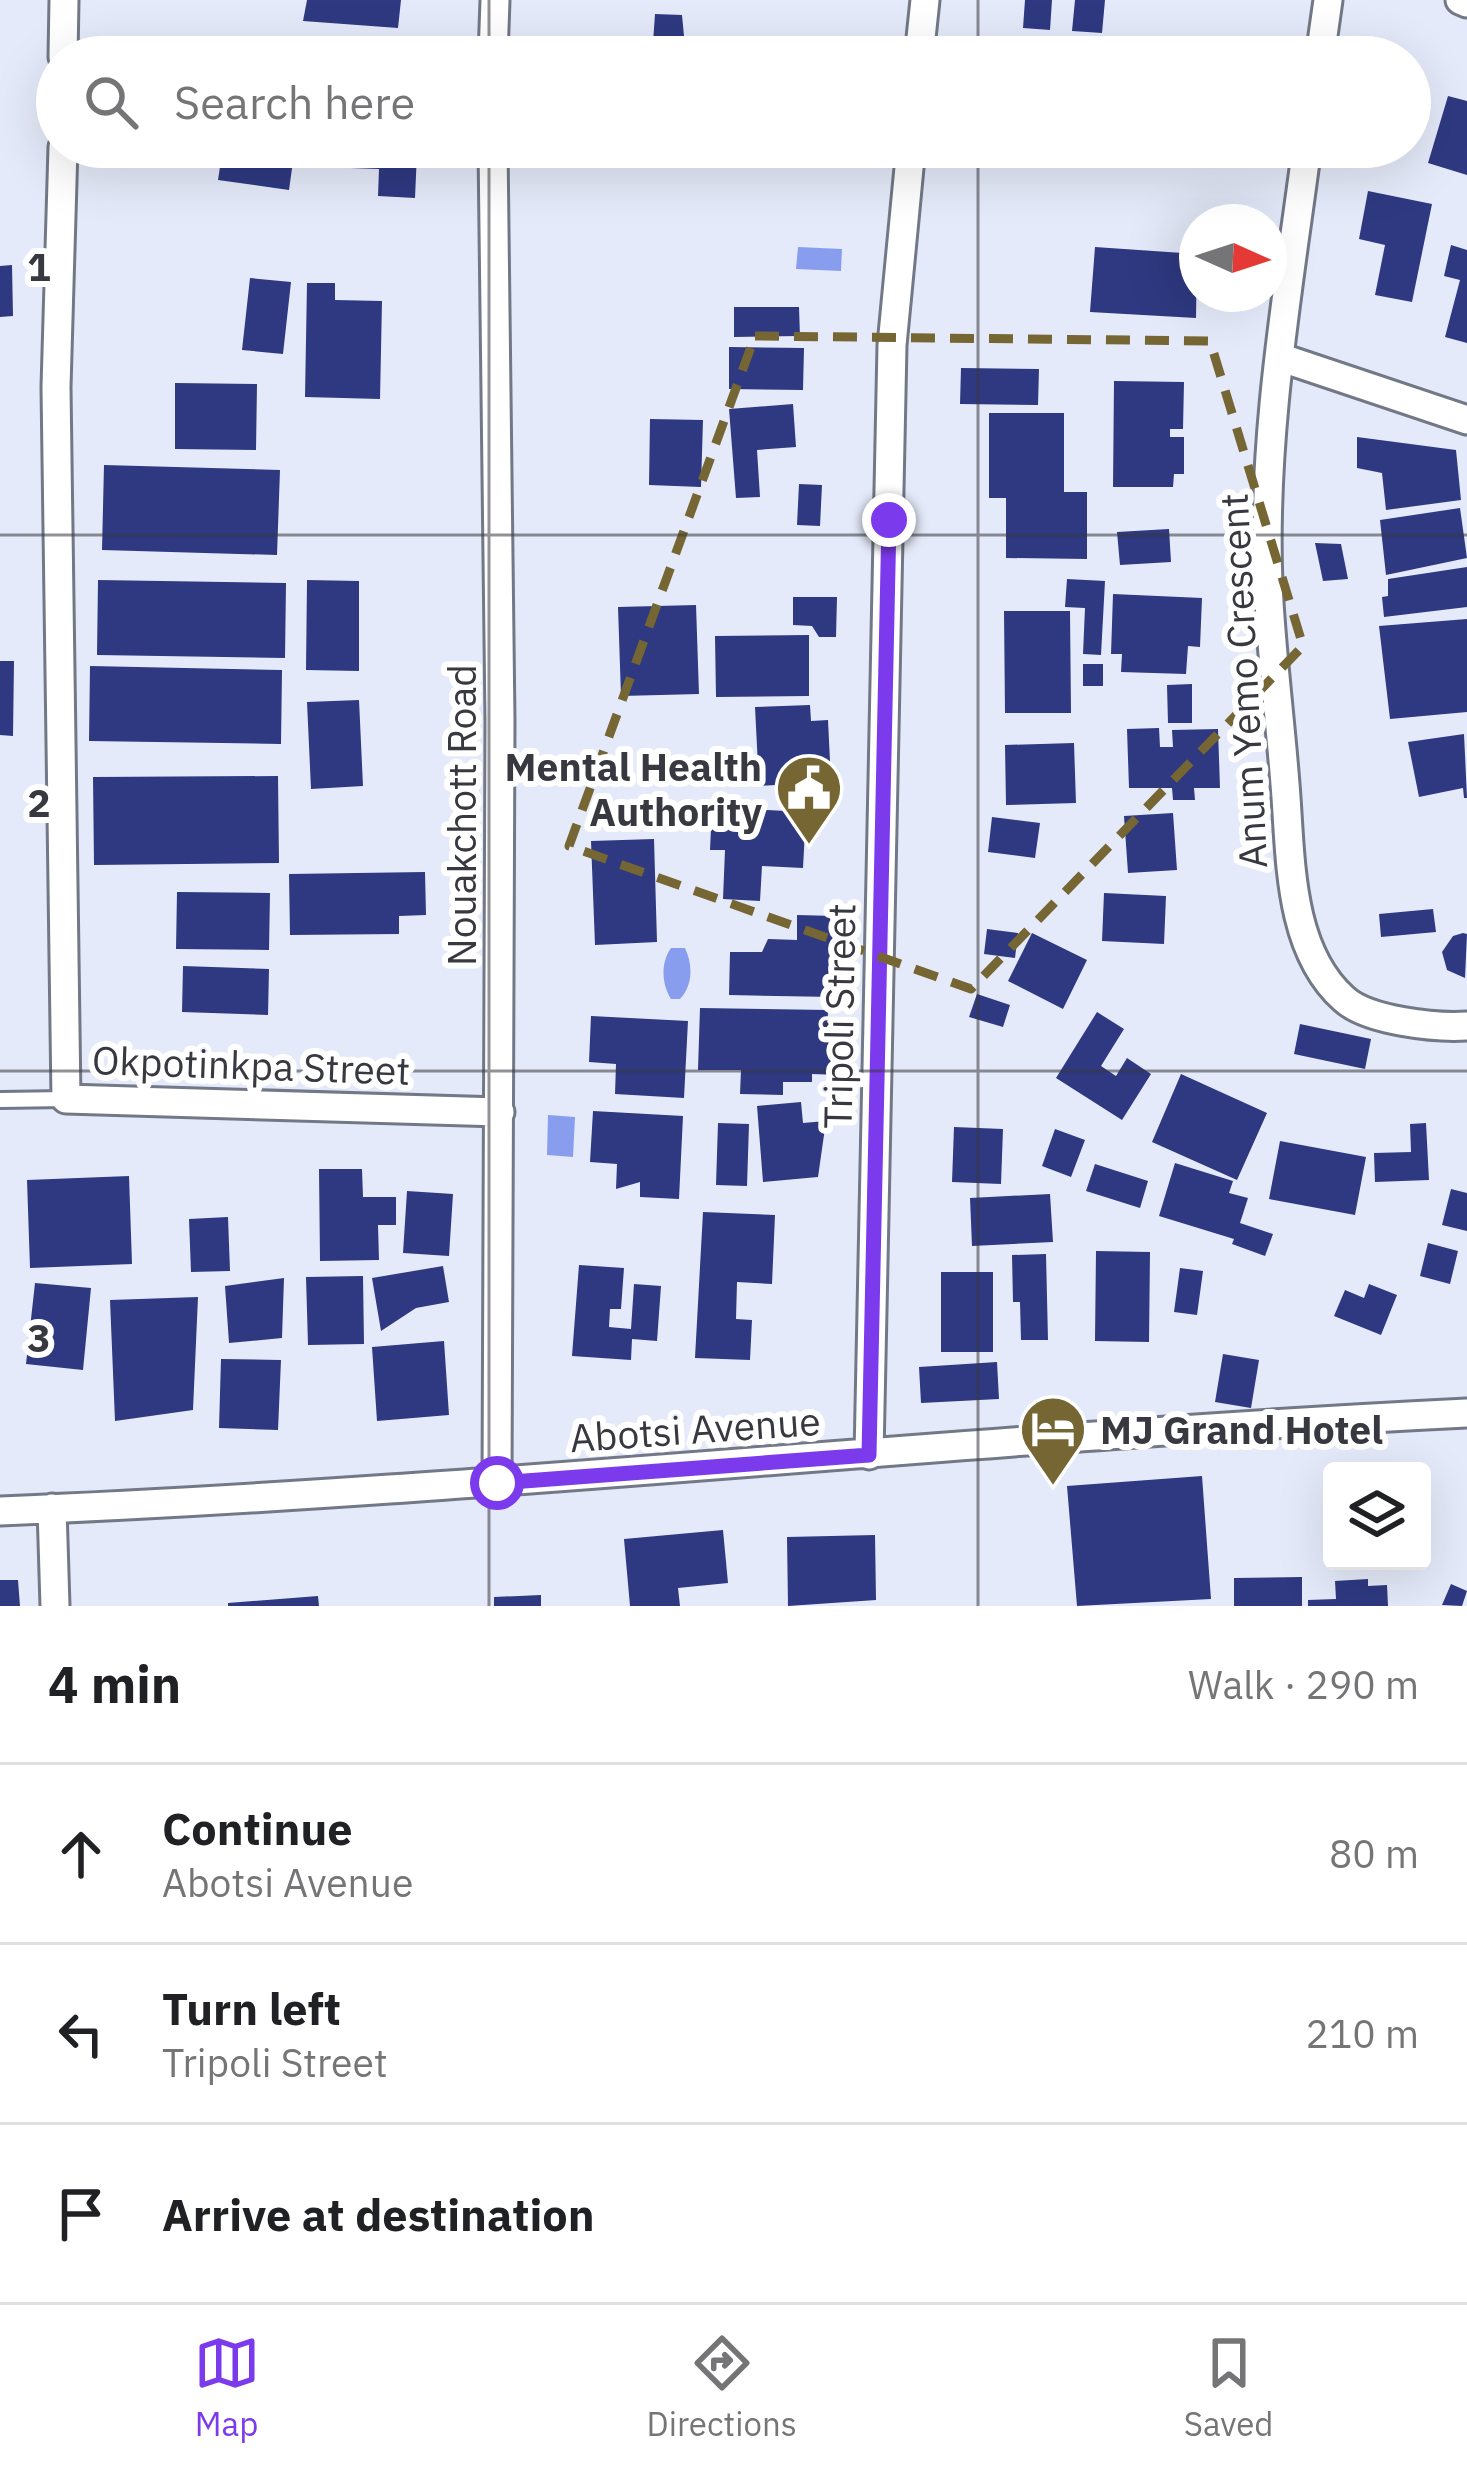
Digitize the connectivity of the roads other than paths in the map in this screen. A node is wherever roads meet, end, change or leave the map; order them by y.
1 (64, 0) edge
2 (495, 0) edge
3 (925, 0) edge
4 (1328, 0) edge
5 (64, 36) edge
6 (494, 36) edge
7 (921, 36) edge
8 (1323, 36) edge
9 (62, 168) edge
10 (493, 168) edge
11 (908, 168) edge
12 (1304, 168) edge
13 (1279, 357) junction
14 (1467, 420) edge
15 (1467, 1026) edge
16 (66, 1099) junction
17 (0, 1100) edge
18 (500, 1112) junction
19 (1467, 1414) edge
20 (869, 1455) junction
21 (497, 1483) junction
22 (52, 1508) junction
23 (0, 1510) edge
24 (56, 1606) edge

1 - 5 street
2 - 6 street
3 - 7 street
4 - 8 street
9 - 16 street
10 - 18 street, Nouakchott Road
11 - 20 street, Tripoli Street
12 - 13 street, Anum Yemo Crescent
13 - 14 street
13 - 15 street, Anum Yemo Crescent
16 - 17 lane, Okpotinkpa Street
16 - 18 street, Okpotinkpa Street
18 - 21 street, Nouakchott Road
19 - 20 street, Abotsi Avenue
20 - 21 street, Abotsi Avenue
21 - 22 street, Abotsi Avenue
22 - 23 street, Abotsi Avenue
22 - 24 street

